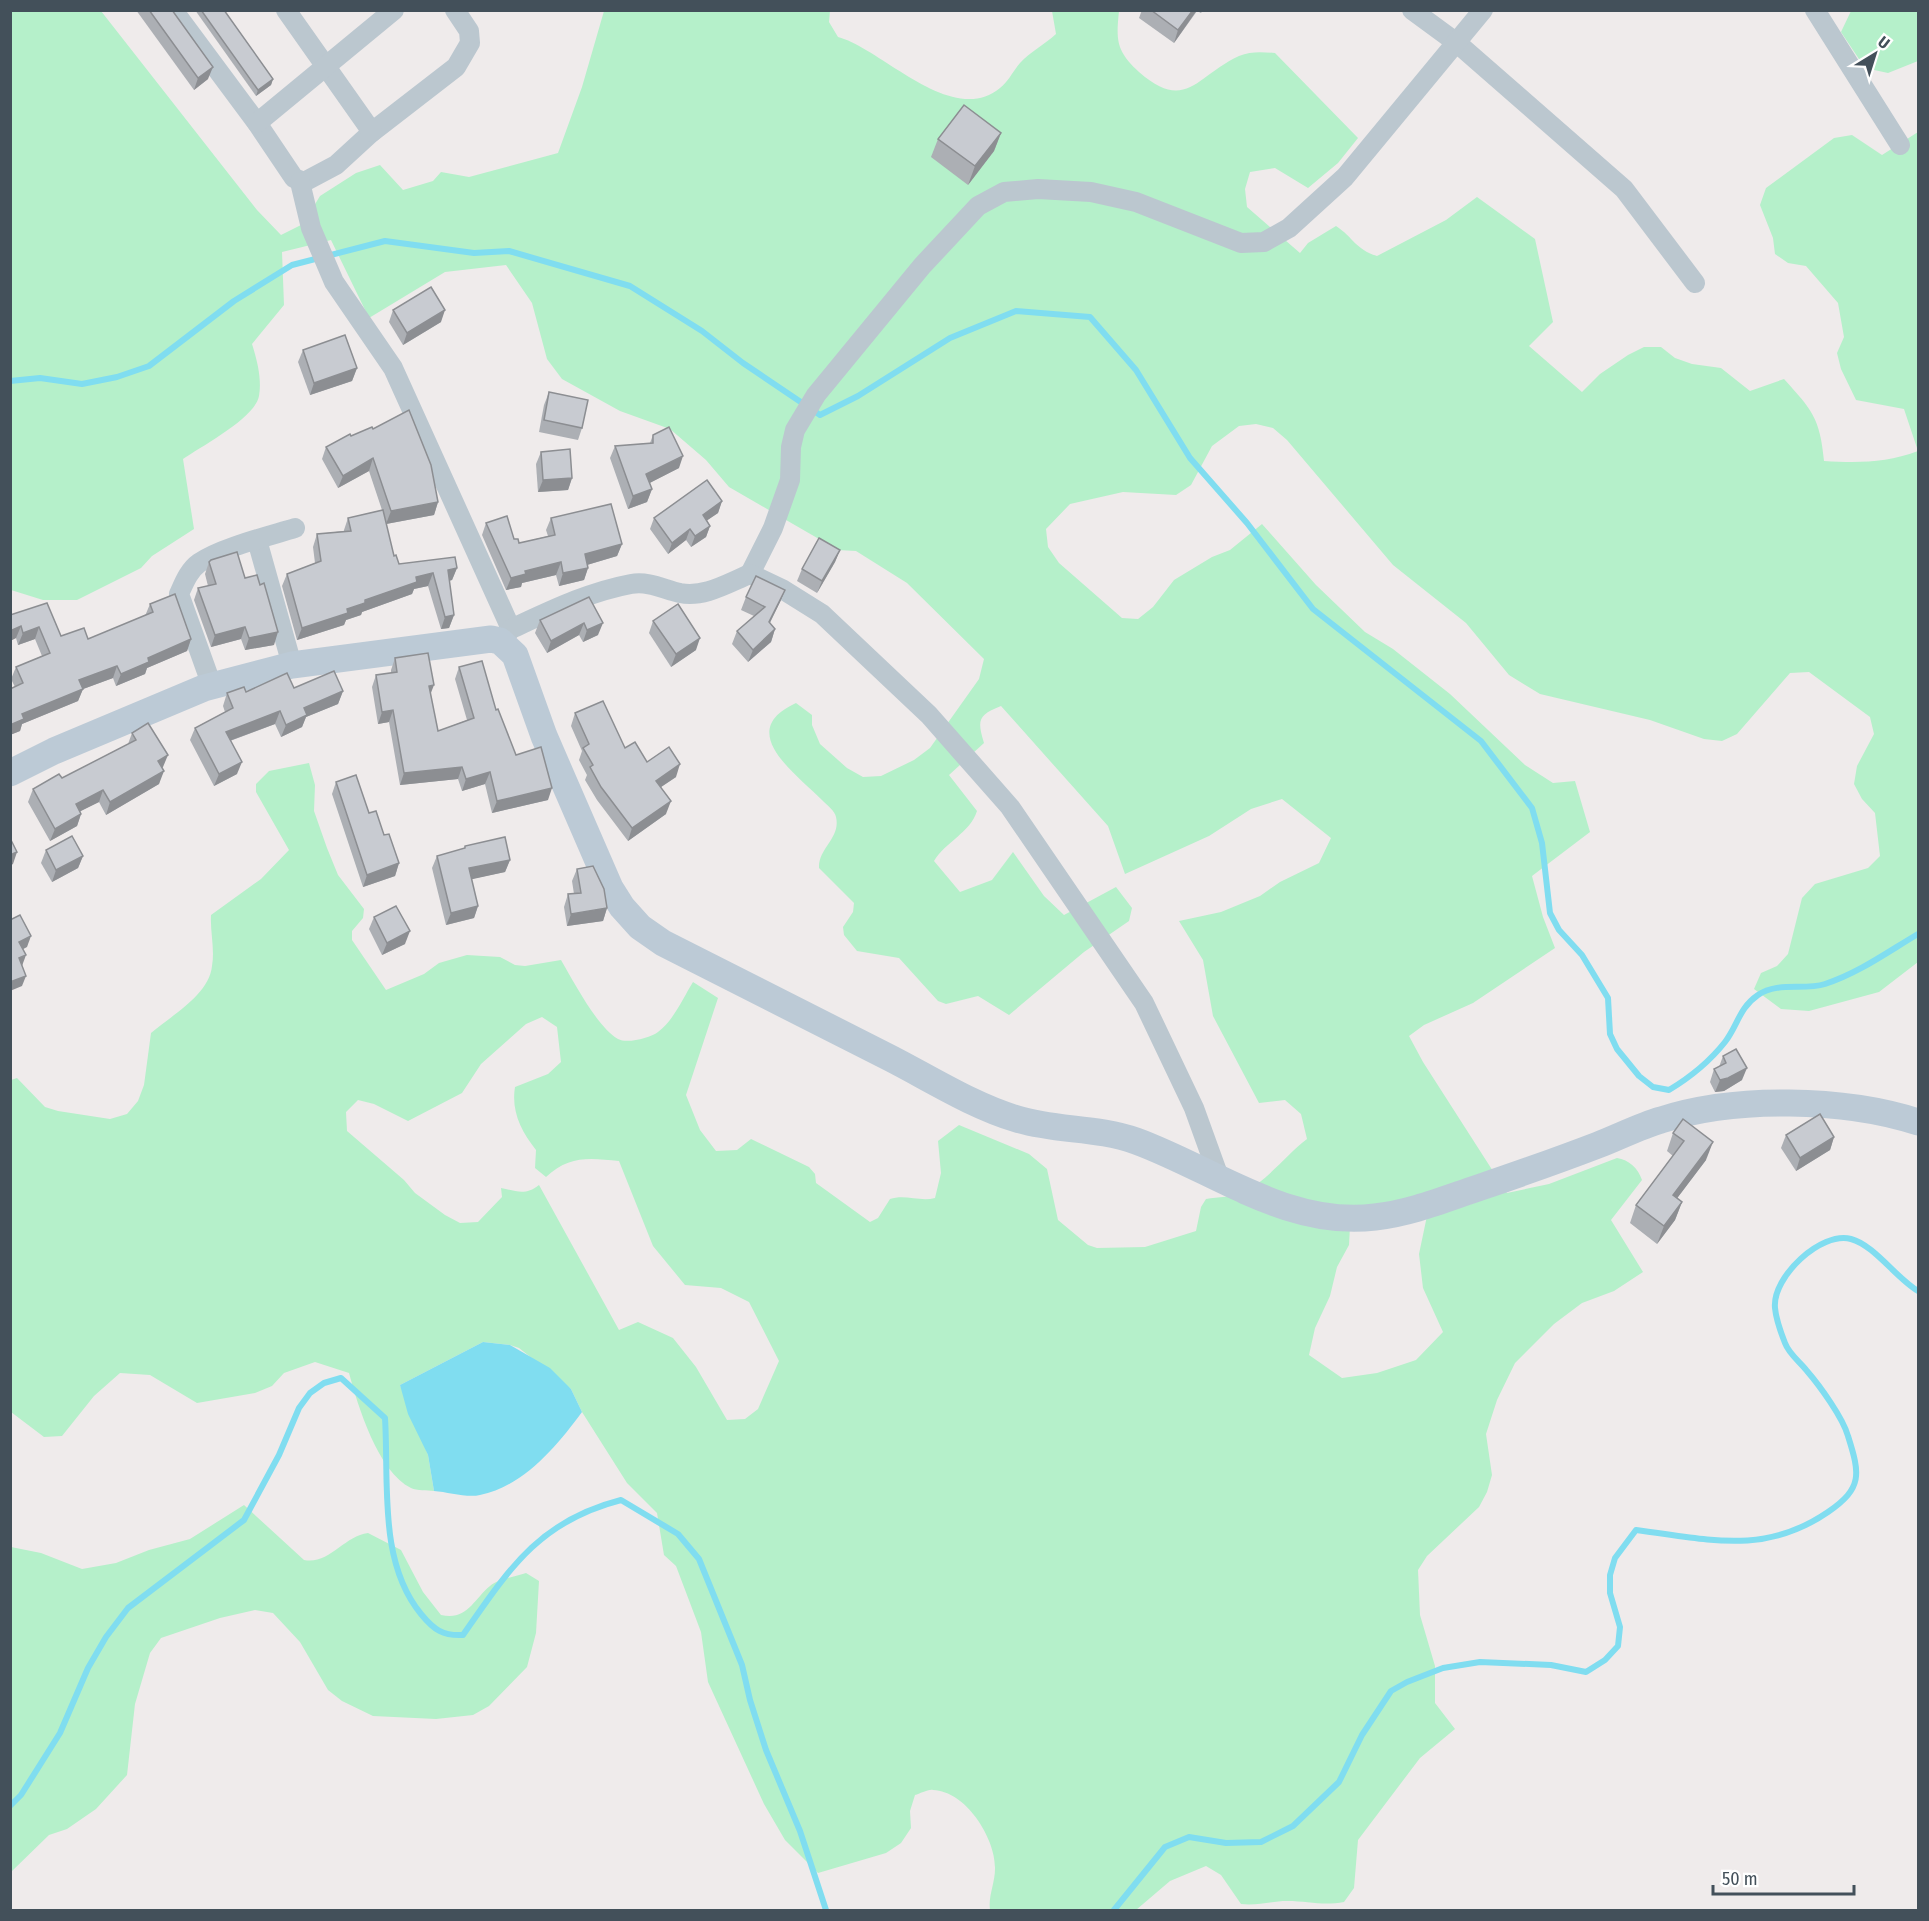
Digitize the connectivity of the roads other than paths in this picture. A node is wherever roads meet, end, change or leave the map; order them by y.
1 (173, 10) edge
2 (286, 10) edge
3 (394, 10) edge
4 (455, 10) edge
5 (1412, 10) edge
6 (1483, 10) edge
7 (1815, 10) edge
8 (1457, 43) junction
9 (325, 66) junction
10 (257, 123) junction
11 (372, 132) junction
12 (1900, 145) dead end
13 (300, 182) junction
14 (1695, 283) dead end
15 (295, 528) dead end
16 (257, 540) junction
17 (750, 574) junction
18 (506, 635) junction
19 (292, 665) junction
20 (212, 686) junction
21 (10, 773) edge
22 (1918, 1122) edge
23 (1220, 1180) junction

1 - 10 street
2 - 9 street
3 - 9 street
4 - 11 street
5 - 8 street
6 - 8 street
7 - 12 street
8 - 14 street
8 - 17 street
9 - 10 street
9 - 11 street
10 - 13 street
11 - 13 street
13 - 18 street
15 - 16 street
16 - 19 street
16 - 20 street
17 - 18 street
17 - 23 street
18 - 19 main road
18 - 23 main road
19 - 20 main road
20 - 21 main road
22 - 23 main road

